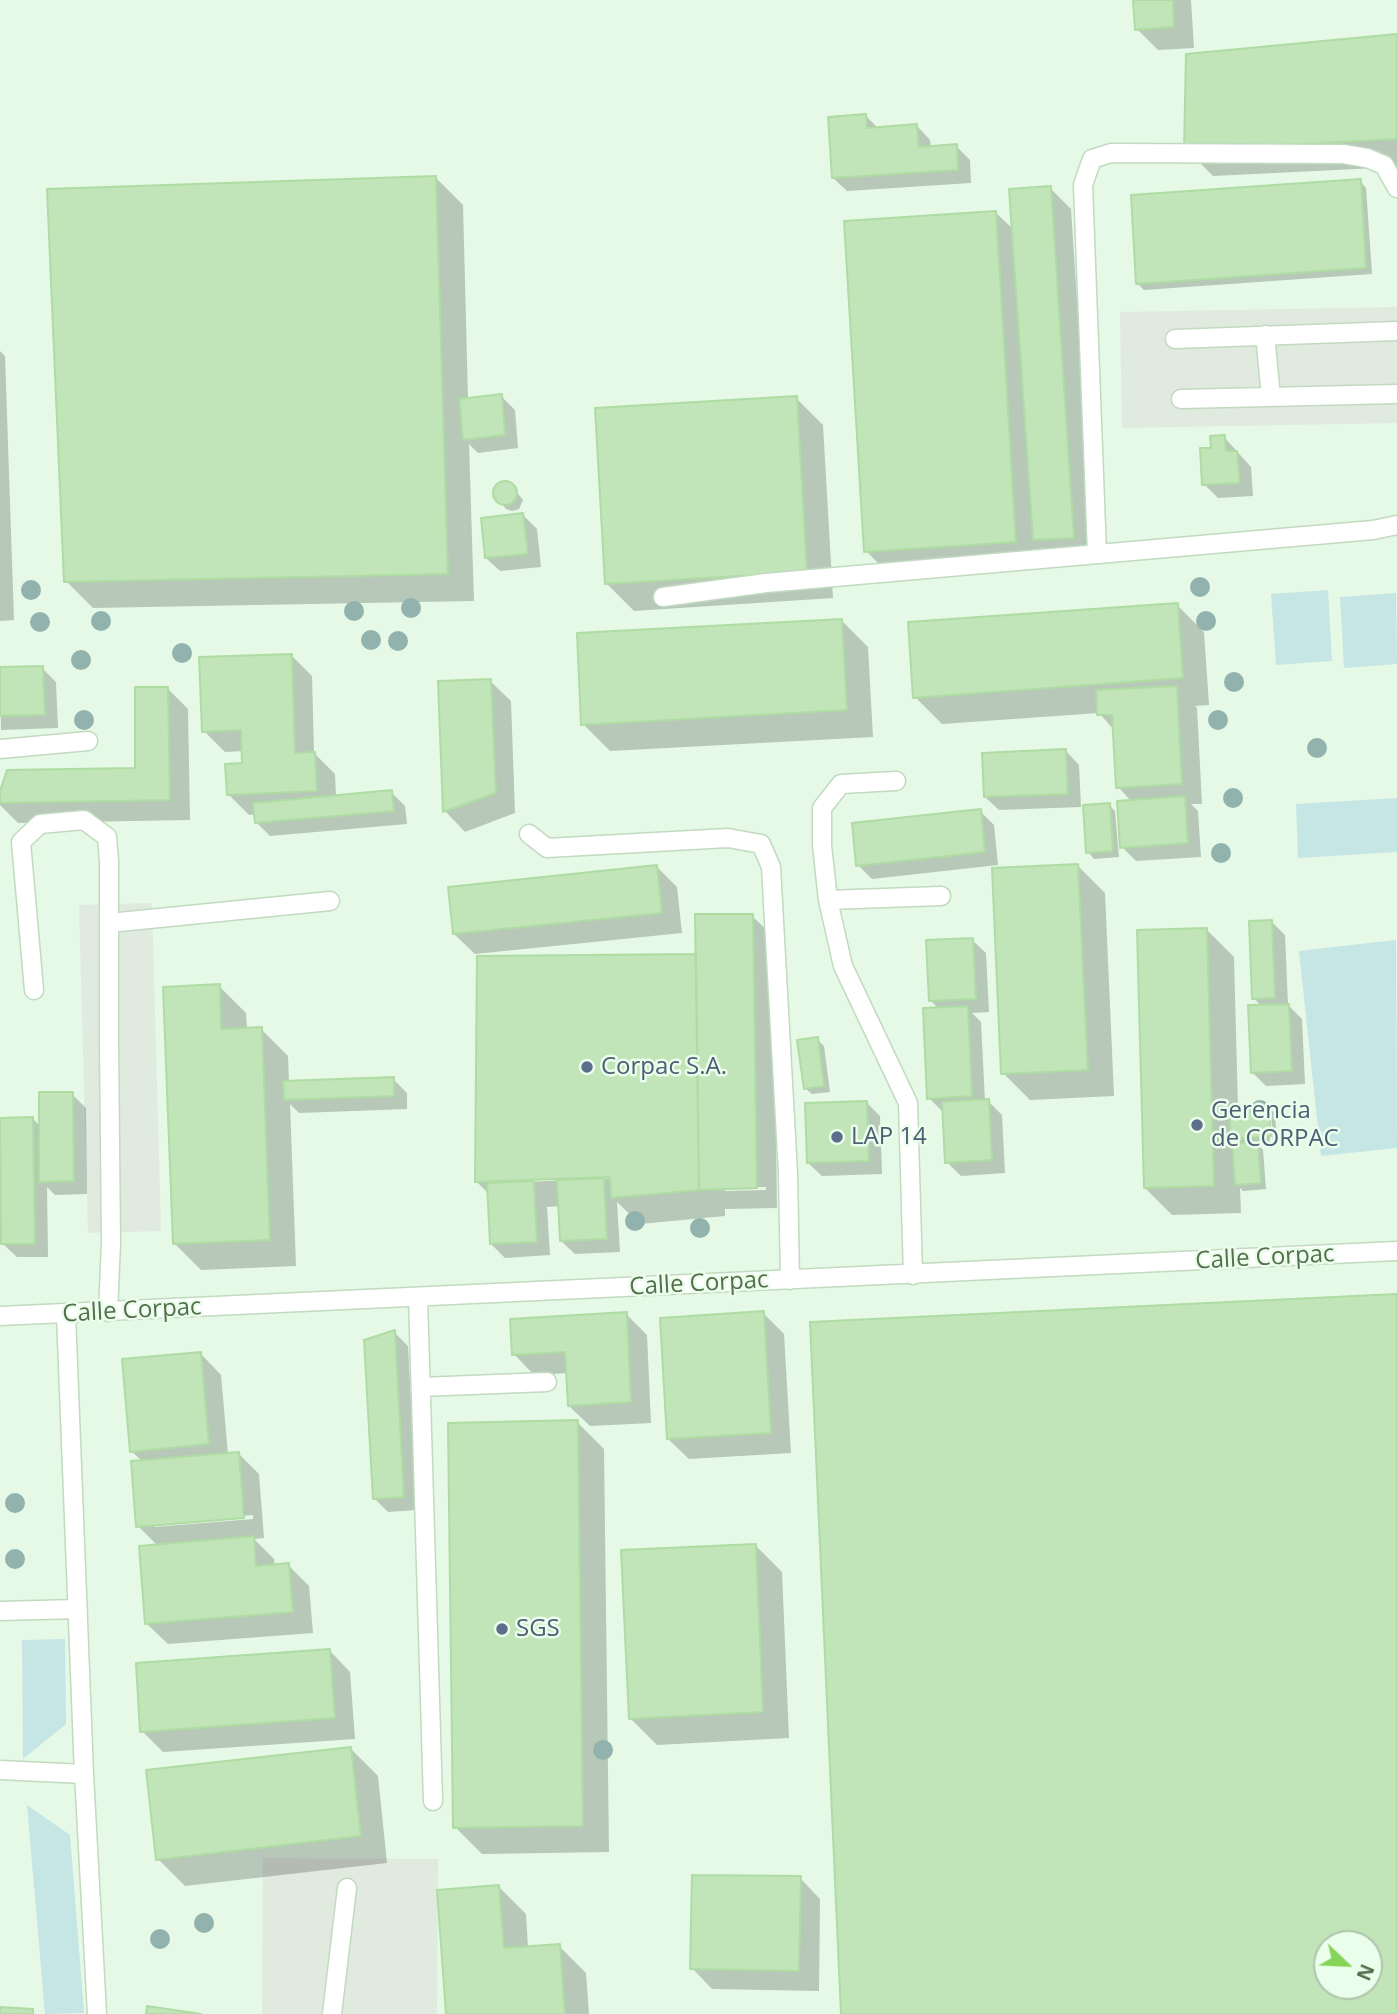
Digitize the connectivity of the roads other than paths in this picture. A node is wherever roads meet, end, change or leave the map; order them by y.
1 (1397, 186) edge
2 (1397, 331) edge
3 (1265, 335) junction
4 (1175, 339) dead end
5 (1397, 394) edge
6 (1270, 397) junction
7 (1181, 400) dead end
8 (1397, 525) edge
9 (1097, 554) junction
10 (663, 597) dead end
11 (88, 741) dead end
12 (0, 749) edge
13 (896, 781) dead end
14 (529, 834) dead end
15 (941, 896) dead end
16 (828, 900) junction
17 (330, 901) dead end
18 (109, 923) junction
19 (34, 990) dead end
20 (1397, 1251) edge
21 (913, 1275) junction
22 (790, 1280) junction
23 (418, 1297) junction
24 (108, 1312) junction
25 (66, 1314) junction
26 (0, 1316) edge
27 (547, 1382) dead end
28 (421, 1387) junction
29 (78, 1609) junction
30 (0, 1611) edge
31 (0, 1770) edge
32 (84, 1774) junction
33 (433, 1801) dead end
34 (347, 1888) dead end
35 (97, 2014) edge
36 (332, 2014) edge

1 - 9 lane
2 - 3 lane
3 - 4 lane
3 - 6 lane
5 - 6 lane
6 - 7 lane
8 - 9 lane
9 - 10 lane
11 - 12 lane
13 - 16 lane
14 - 22 lane
15 - 16 lane
16 - 21 lane
17 - 18 lane
18 - 19 lane
18 - 24 lane
20 - 21 lane, Calle Corpac
21 - 22 lane, Calle Corpac
22 - 23 lane, Calle Corpac
23 - 24 lane, Calle Corpac
23 - 28 lane
24 - 25 lane, Calle Corpac
25 - 26 lane, Calle Corpac
25 - 29 lane
27 - 28 lane
28 - 33 lane
29 - 30 lane
29 - 32 lane
31 - 32 lane
32 - 35 lane
34 - 36 lane

